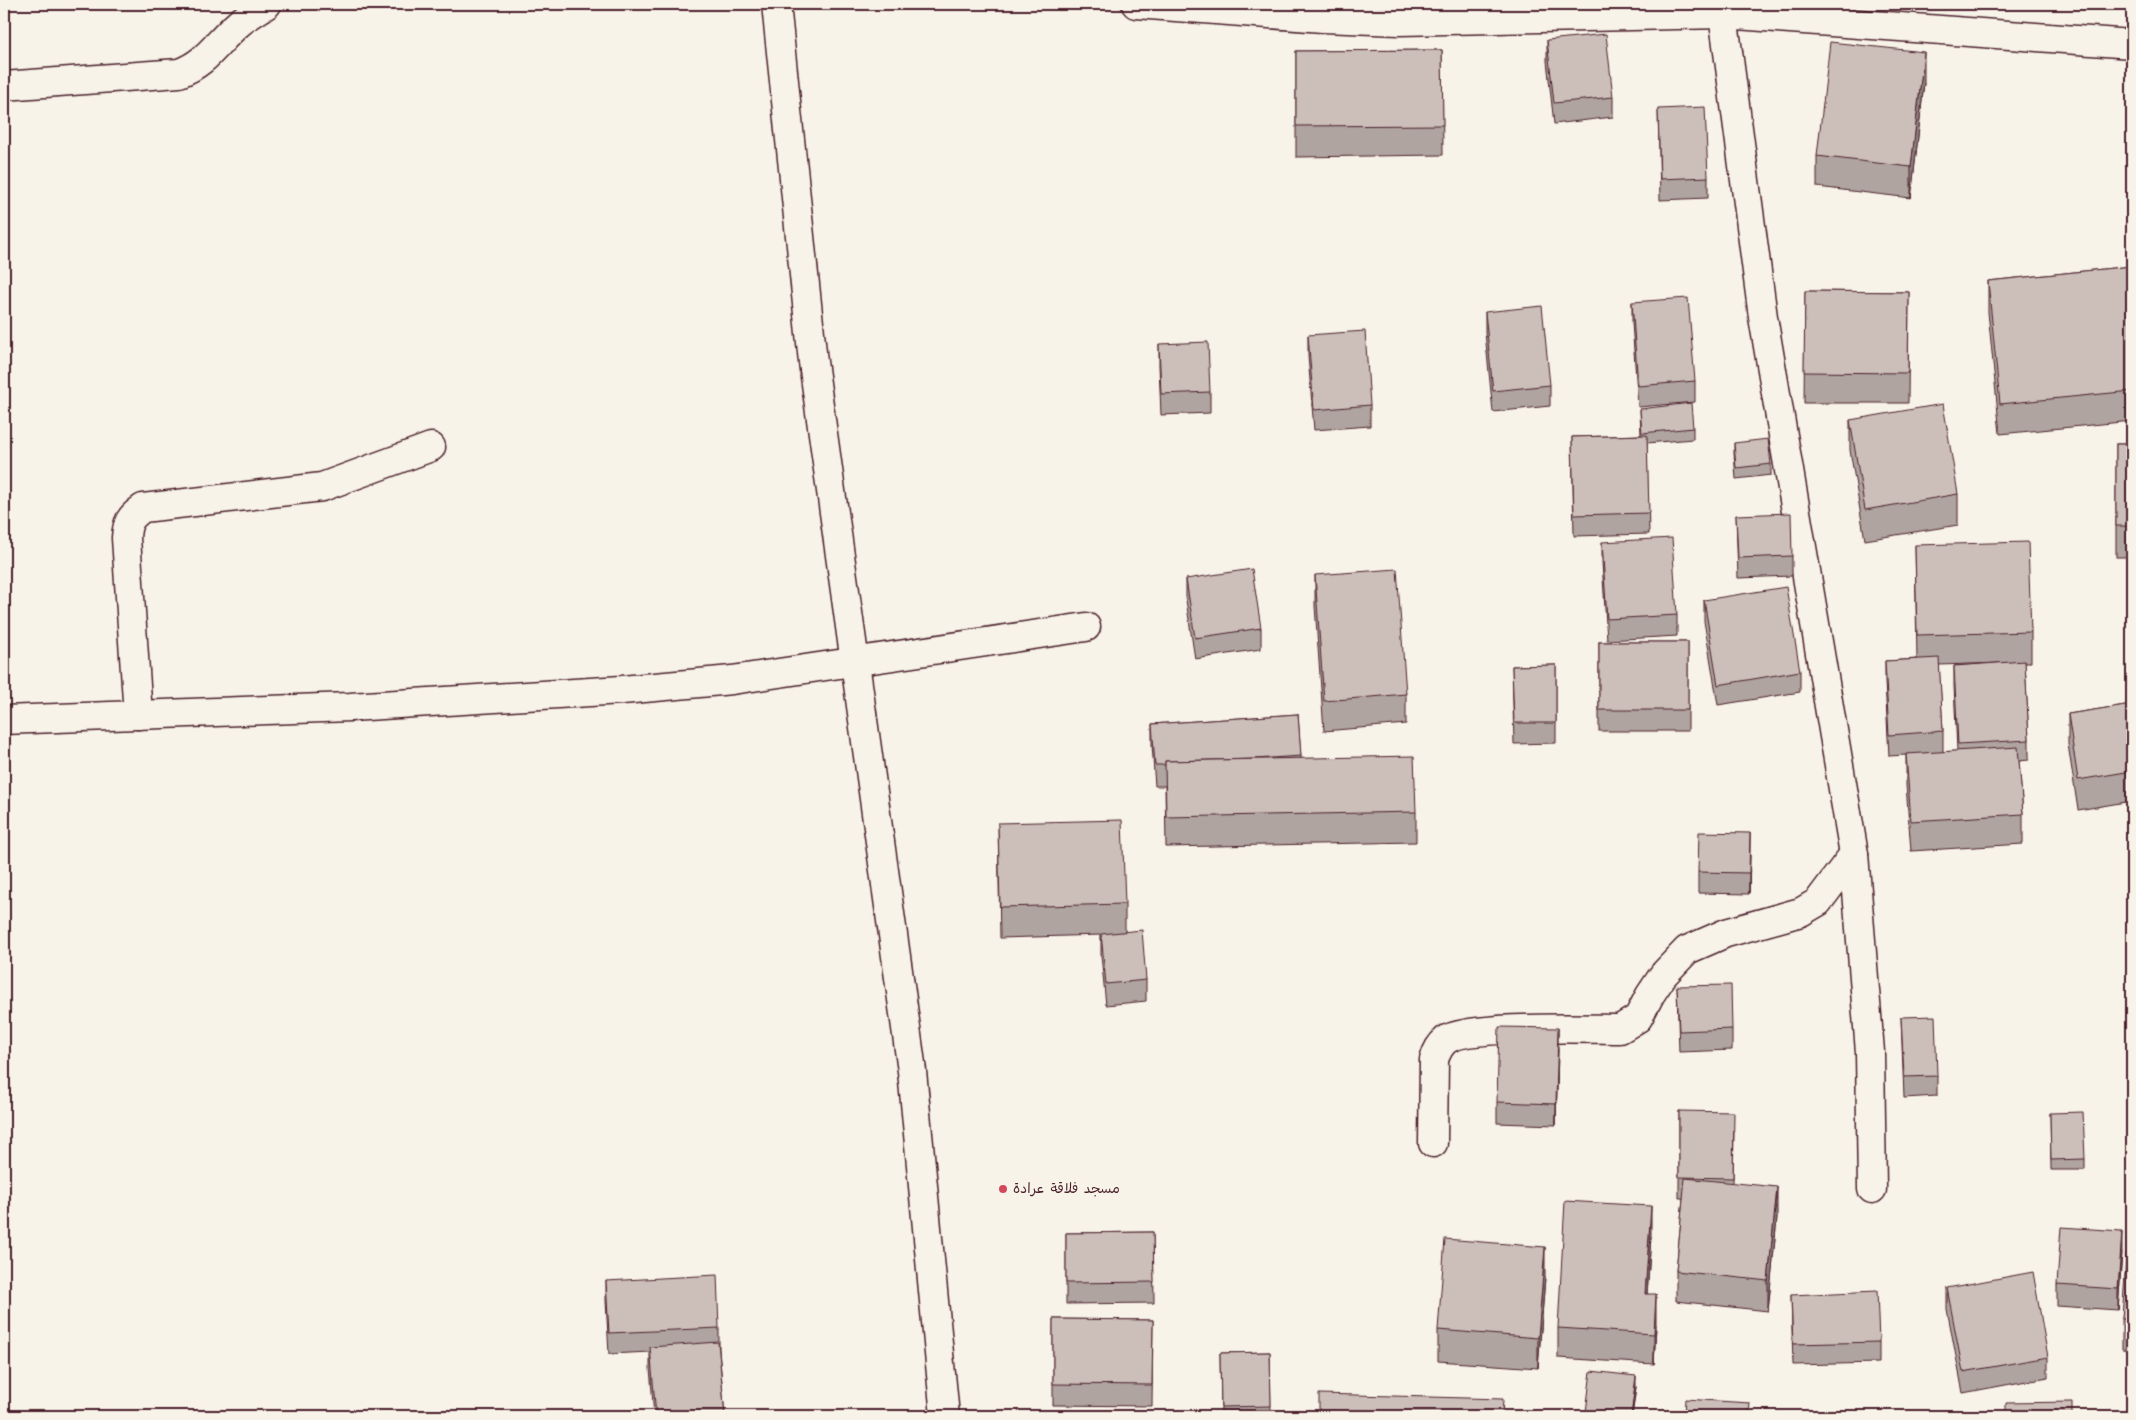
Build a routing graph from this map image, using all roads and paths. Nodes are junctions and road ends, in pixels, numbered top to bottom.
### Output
1 (267, 4) edge
2 (776, 4) edge
3 (1136, 4) edge
4 (1321, 11) edge
5 (1723, 14) junction
6 (2132, 44) edge
7 (4, 86) edge
8 (431, 447) dead end
9 (1086, 627) dead end
10 (856, 662) junction
11 (138, 715) junction
12 (4, 720) edge
13 (1854, 854) junction
14 (1433, 1143) dead end
15 (1872, 1189) dead end
16 (945, 1416) edge

1 - 7 street
2 - 10 street
3 - 4 street
4 - 5 street
5 - 6 street
5 - 13 street
8 - 11 street
9 - 10 street
10 - 11 street
10 - 16 street
11 - 12 street
13 - 14 street
13 - 15 street

